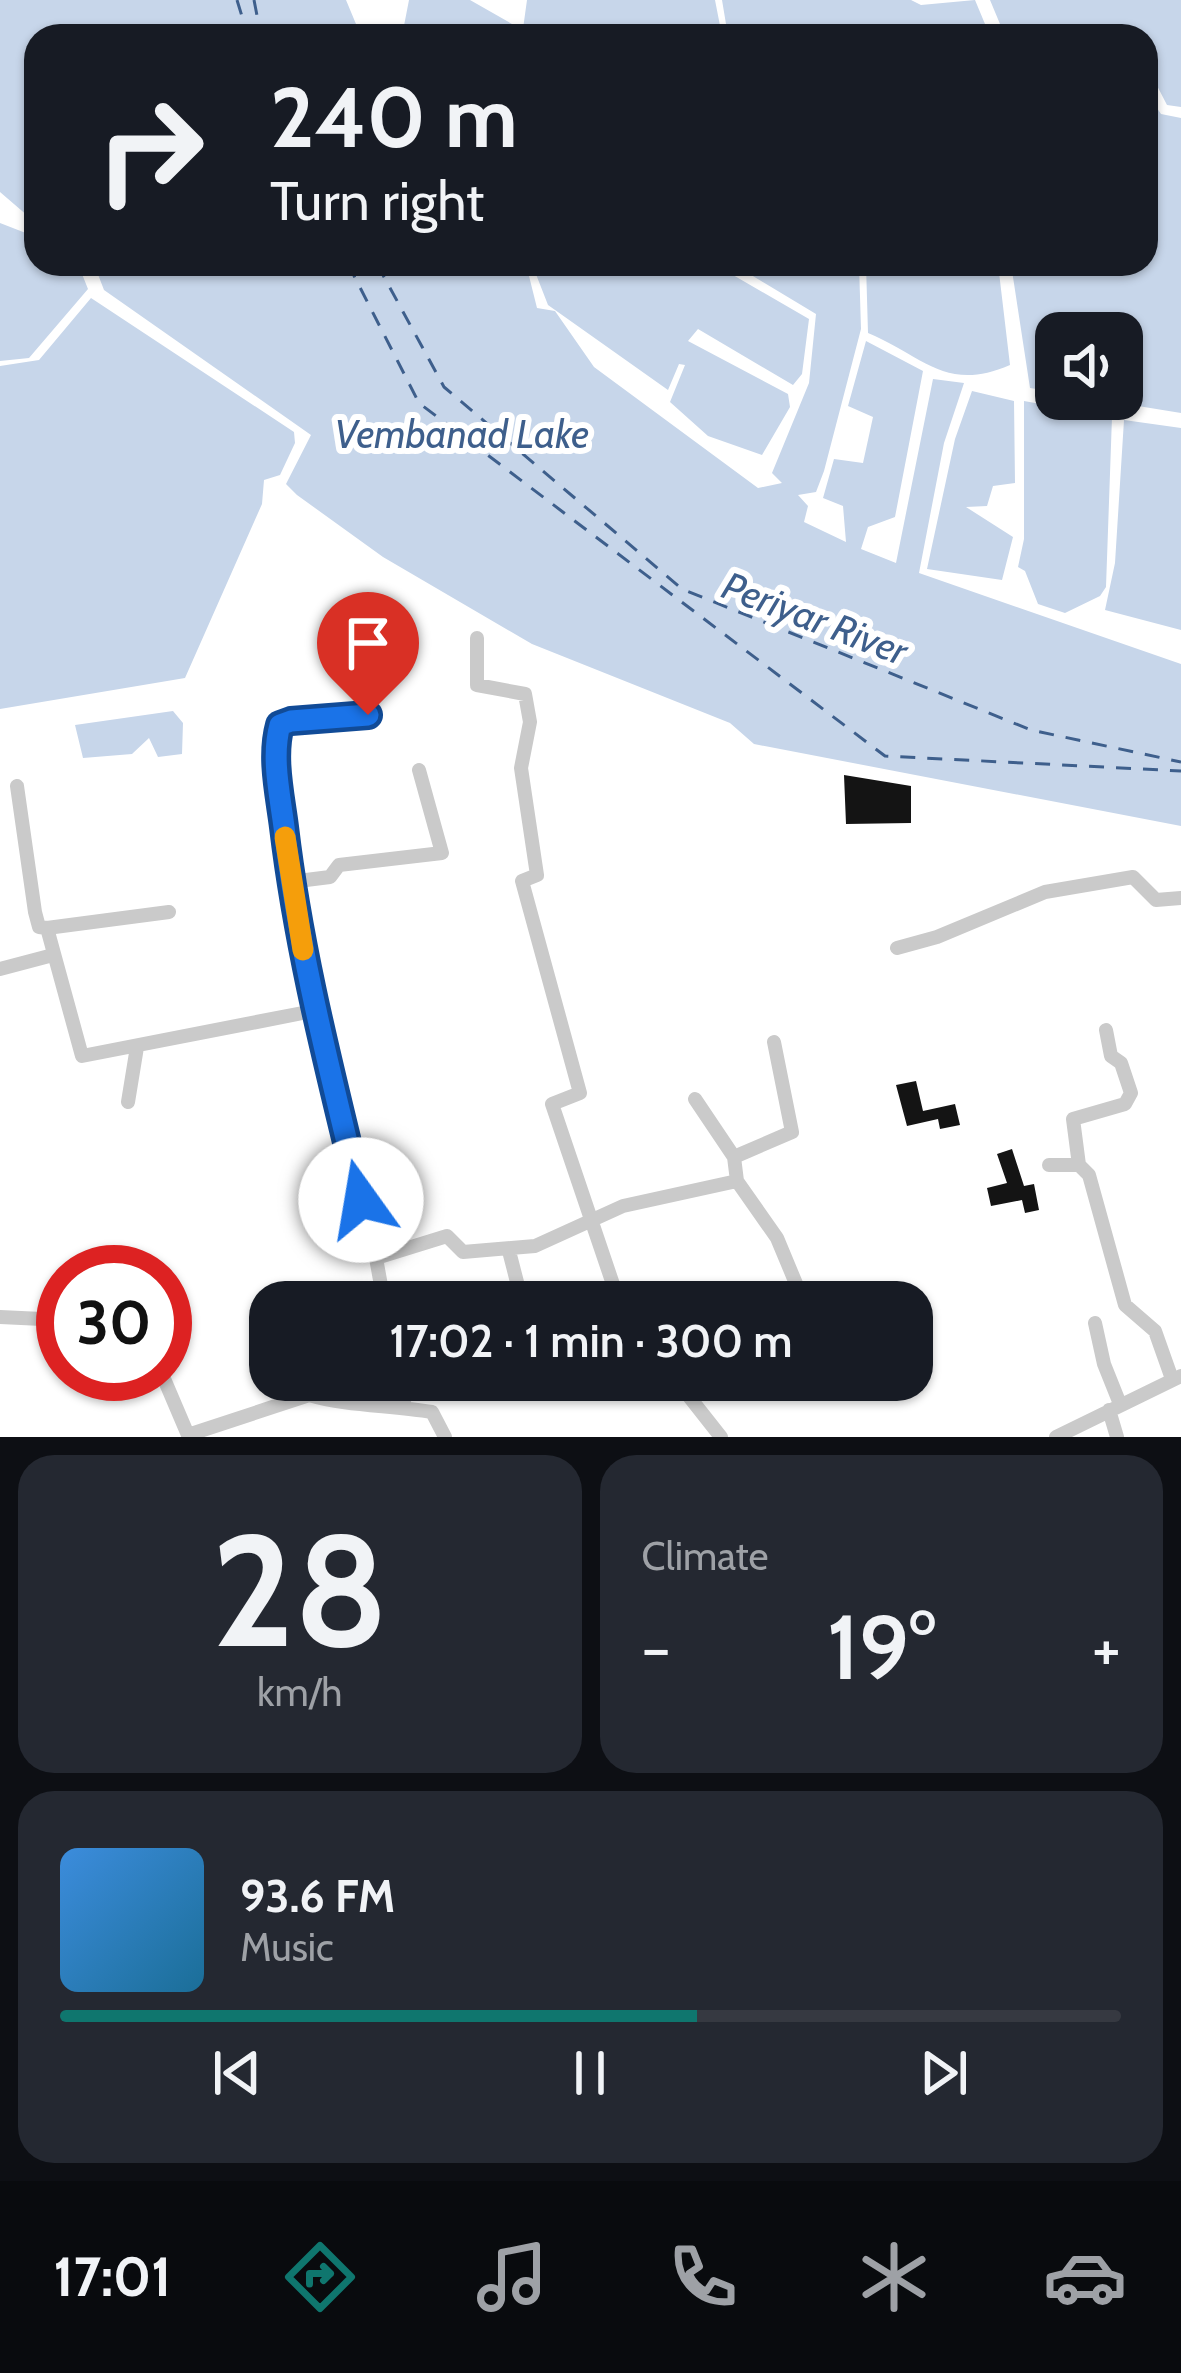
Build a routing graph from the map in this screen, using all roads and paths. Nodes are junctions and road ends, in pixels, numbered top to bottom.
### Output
1 (477, 638) dead end
2 (368, 715) dead end
3 (419, 770) dead end
4 (16, 786) dead end
5 (290, 882) junction
6 (1181, 898) edge
7 (169, 912) dead end
8 (47, 928) junction
9 (897, 948) dead end
10 (53, 955) junction
11 (0, 968) edge
12 (313, 1011) junction
13 (1106, 1030) dead end
14 (774, 1042) dead end
15 (137, 1047) junction
16 (695, 1099) dead end
17 (128, 1102) dead end
18 (734, 1157) junction
19 (1049, 1165) dead end
20 (1079, 1165) junction
21 (737, 1181) junction
22 (588, 1218) junction
23 (508, 1251) junction
24 (376, 1258) junction
25 (380, 1281) edge
26 (517, 1281) edge
27 (611, 1281) edge
28 (795, 1281) edge
29 (0, 1317) edge
30 (36, 1319) edge
31 (1095, 1323) dead end
32 (1176, 1377) edge
33 (174, 1401) edge
34 (404, 1401) edge
35 (693, 1401) edge
36 (405, 1407) junction
37 (1115, 1407) junction
38 (445, 1437) edge
39 (721, 1437) edge
40 (1056, 1437) edge
41 (1117, 1437) edge

1 - 22 street
2 - 5 street
3 - 5 street
4 - 8 street
5 - 12 street
6 - 9 street
7 - 8 street
8 - 10 street
10 - 11 street
10 - 15 street
12 - 15 street
12 - 24 street
13 - 20 street
14 - 18 street
15 - 17 street
16 - 18 street
18 - 21 street
19 - 20 street
20 - 32 street
21 - 22 street
21 - 28 street
22 - 23 street
22 - 27 street
23 - 24 street
23 - 26 street
24 - 25 street
29 - 30 street
31 - 37 street
32 - 37 street
33 - 36 street
34 - 36 street
35 - 39 street
36 - 38 street
37 - 40 street
37 - 41 street

